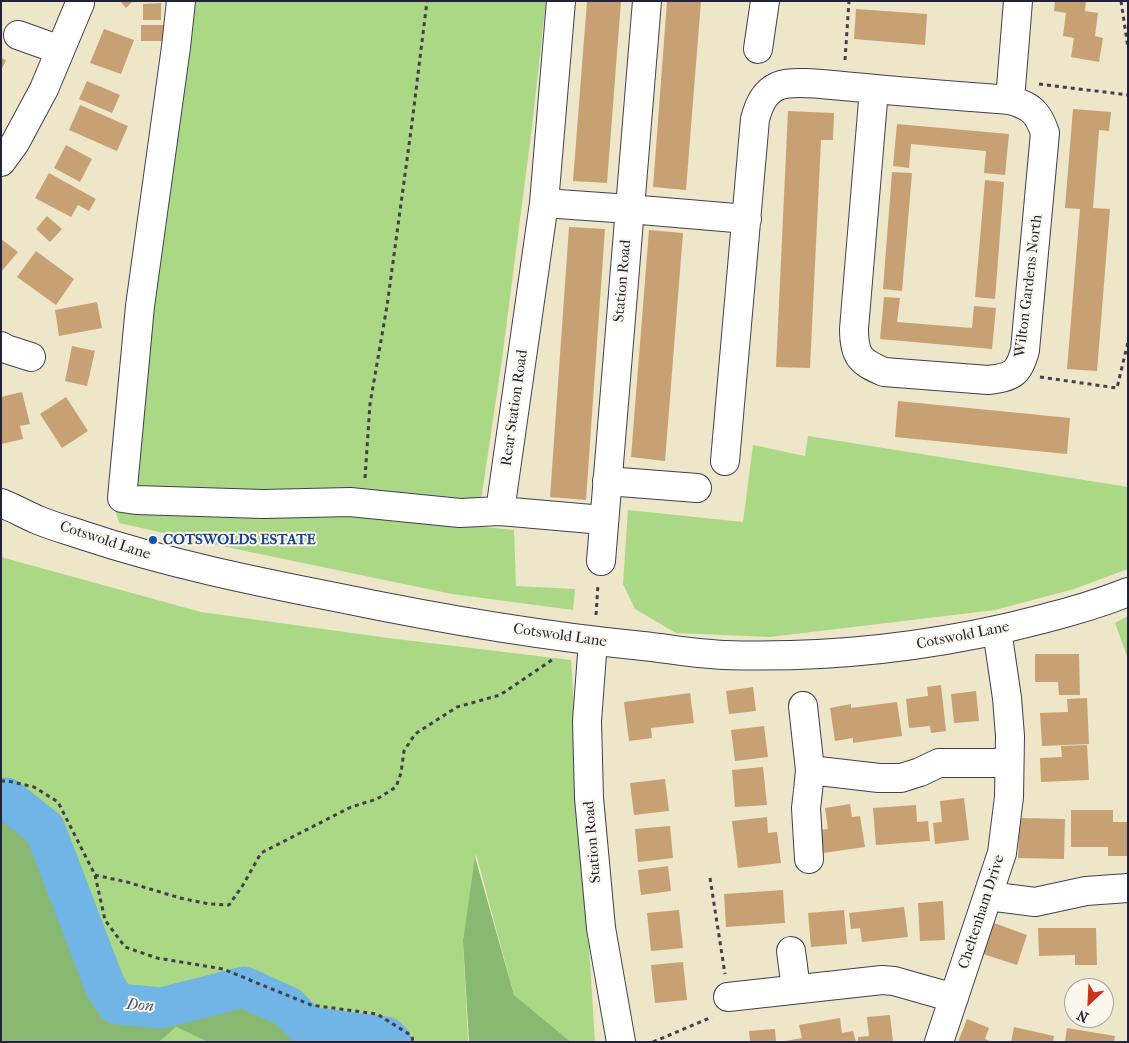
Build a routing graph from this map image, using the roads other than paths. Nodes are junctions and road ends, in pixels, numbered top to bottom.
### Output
1 (181, 1) edge
2 (561, 1) edge
3 (647, 1) edge
4 (765, 1) edge
5 (1018, 1) edge
6 (80, 3) dead end
7 (18, 35) dead end
8 (758, 49) dead end
9 (60, 50) junction
10 (874, 89) junction
11 (1010, 90) junction
12 (1, 162) edge
13 (544, 204) junction
14 (629, 209) junction
15 (747, 219) junction
16 (1, 346) edge
17 (30, 357) dead end
18 (725, 461) dead end
19 (607, 481) junction
20 (698, 488) dead end
21 (1, 503) edge
22 (500, 511) junction
23 (603, 520) junction
24 (601, 561) road end
25 (1128, 592) edge
26 (997, 630) junction
27 (588, 640) junction
28 (803, 706) dead end
29 (1009, 763) junction
30 (810, 770) junction
31 (809, 859) dead end
32 (1128, 888) edge
33 (988, 896) junction
34 (791, 951) dead end
35 (796, 989) junction
36 (728, 997) road end
37 (954, 998) junction
38 (622, 1042) edge
39 (939, 1042) edge

1 - 22 street
2 - 13 street, Rear Station Road
3 - 14 street, Station Road
4 - 8 street
5 - 11 street
6 - 9 street
7 - 9 street
9 - 12 street
10 - 11 street, Wilton Gardens North
10 - 11 street, Wilton Gardens North
10 - 15 street, Wilton Gardens North
13 - 14 street
13 - 22 street, Rear Station Road
14 - 15 street
14 - 19 street, Station Road
15 - 18 street, Wilton Gardens North
16 - 17 street
19 - 20 street
19 - 23 street, Station Road
21 - 27 street, Cotswold Lane
22 - 23 street
23 - 24 street, Station Road
25 - 26 street, Cotswold Lane
26 - 27 street, Cotswold Lane
26 - 29 street, Cheltenham Drive
27 - 38 street, Station Road
28 - 30 street
29 - 30 street
29 - 33 street, Cheltenham Drive
30 - 31 street
32 - 33 street
33 - 37 street, Cheltenham Drive
34 - 35 street
35 - 36 street
35 - 37 street
37 - 39 street, Cheltenham Drive

